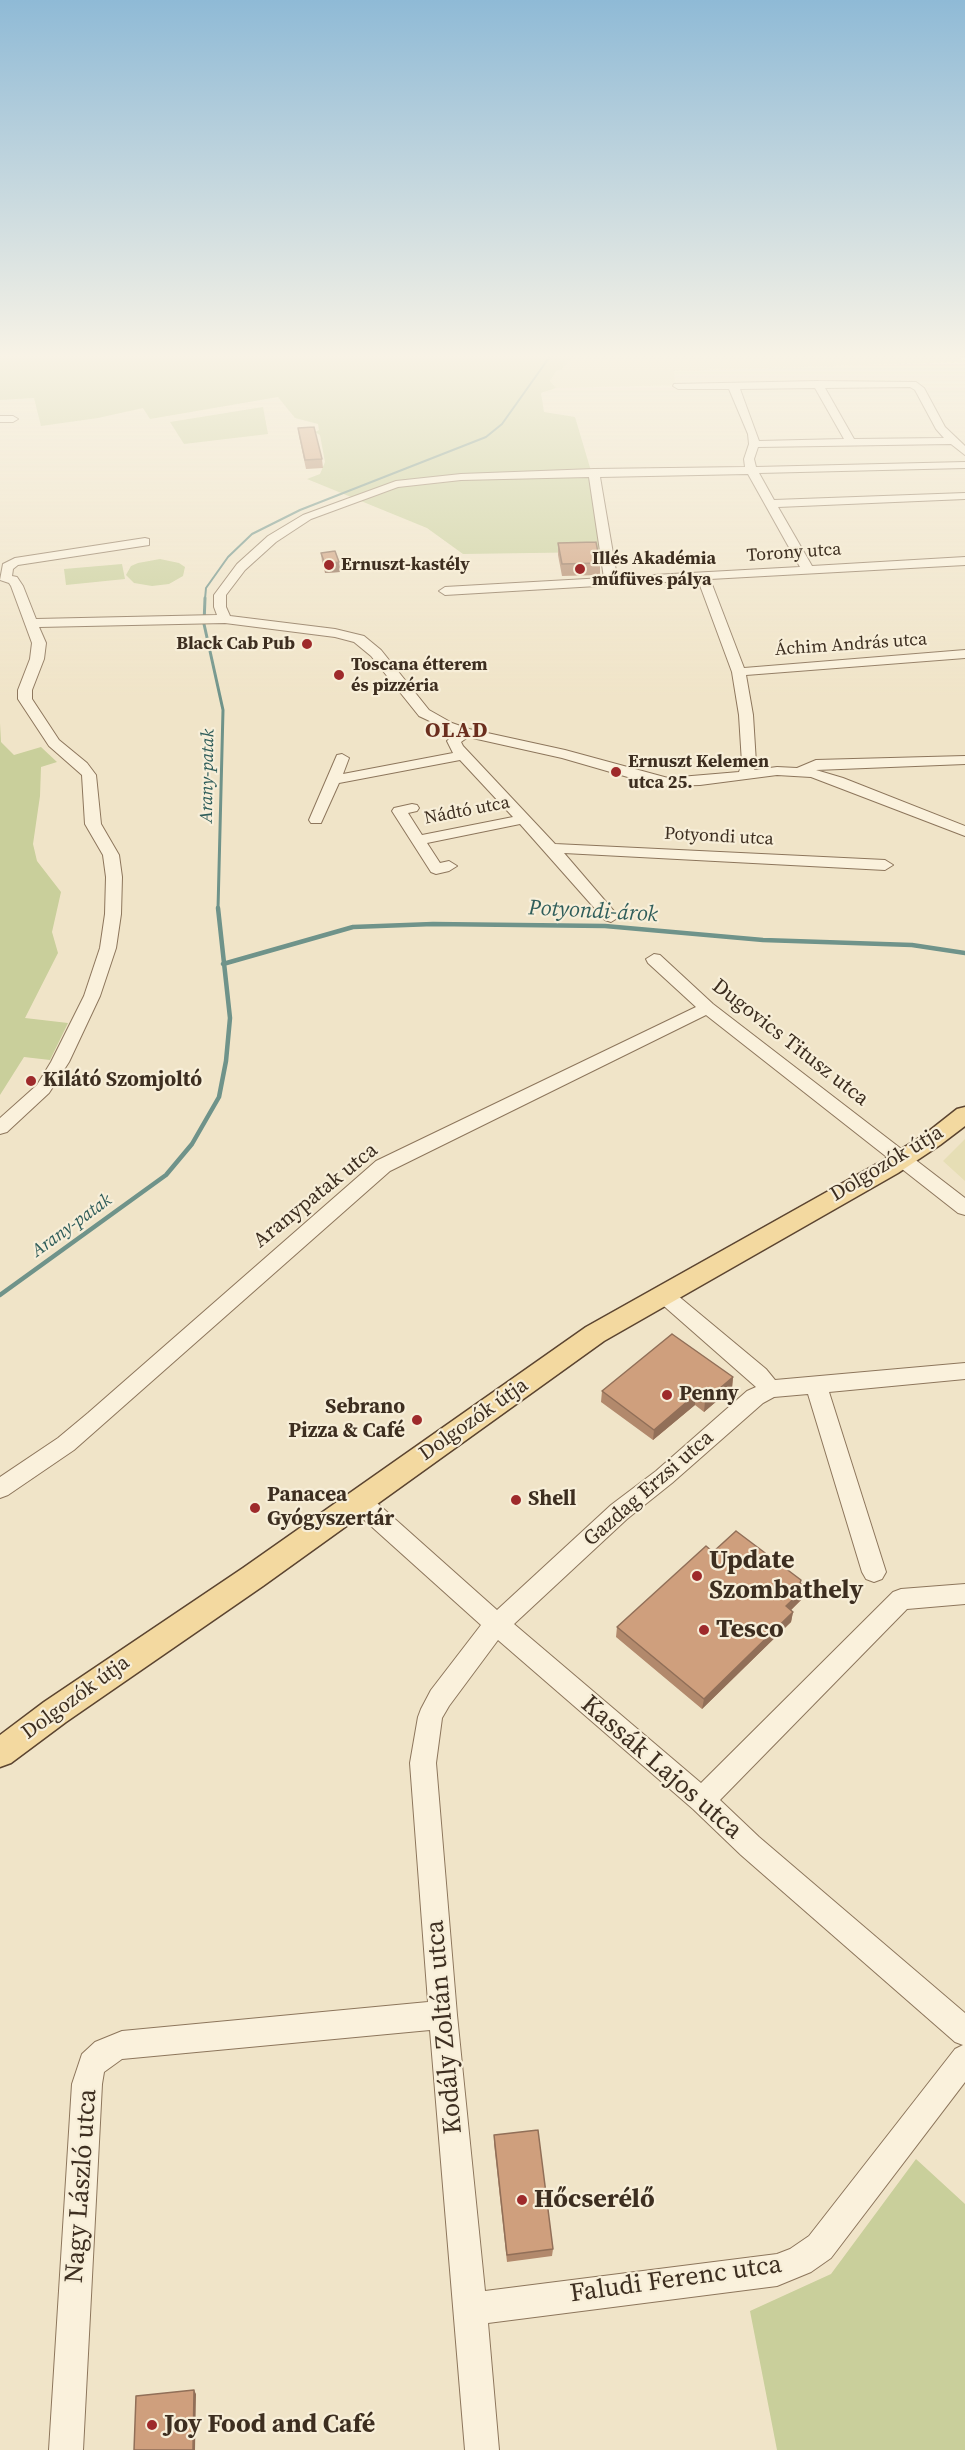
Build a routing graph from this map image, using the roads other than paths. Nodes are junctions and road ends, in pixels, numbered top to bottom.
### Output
1 (734, 469) edge
2 (751, 469) edge
3 (594, 472) junction
4 (965, 496) edge
5 (770, 504) junction
6 (145, 542) dead end
7 (965, 561) edge
8 (807, 569) junction
9 (3, 577) edge
10 (703, 577) junction
11 (611, 581) junction
12 (445, 591) dead end
13 (221, 619) junction
14 (34, 630) junction
15 (965, 654) edge
16 (739, 672) junction
17 (465, 732) junction
18 (463, 755) junction
19 (342, 758) dead end
20 (965, 759) edge
21 (801, 771) junction
22 (746, 773) junction
23 (333, 780) junction
24 (412, 808) dead end
25 (524, 819) junction
26 (316, 820) dead end
27 (965, 831) edge
28 (418, 840) junction
29 (551, 848) junction
30 (885, 865) dead end
31 (449, 866) dead end
32 (611, 917) dead end
33 (654, 959) dead end
34 (707, 1008) junction
35 (965, 1114) edge
36 (0, 1128) edge
37 (902, 1159) junction
38 (965, 1208) edge
39 (664, 1295) junction
40 (965, 1371) edge
41 (816, 1384) junction
42 (770, 1389) junction
43 (0, 1489) edge
44 (360, 1502) junction
45 (874, 1572) dead end
46 (965, 1594) edge
47 (496, 1624) junction
48 (0, 1753) edge
49 (702, 1800) junction
50 (443, 2015) junction
51 (965, 2032) edge
52 (965, 2059) edge
53 (471, 2309) junction
54 (66, 2450) edge
55 (482, 2450) edge

1 - 3 street
2 - 5 street
3 - 11 street
3 - 13 street
4 - 5 street
5 - 8 street
6 - 9 street
7 - 8 street, Torony utca
8 - 10 street, Torony utca
9 - 14 street
10 - 11 street, Torony utca
10 - 16 street
11 - 12 street, Torony utca
13 - 14 street
13 - 17 street
14 - 36 street
15 - 16 street, Áchim András utca
16 - 22 street
17 - 18 street
17 - 22 street
18 - 23 street
18 - 25 street, Nádtó utca
19 - 23 street
20 - 21 street
21 - 22 street
21 - 27 street
23 - 26 street
24 - 28 street
25 - 28 street, Nádtó utca
25 - 29 street, Nádtó utca
28 - 31 street
29 - 30 street, Potyondi utca
29 - 32 street, Nádtó utca
33 - 34 street, Dugovics Titusz utca
34 - 37 street, Dugovics Titusz utca
34 - 43 street, Aranypatak utca
35 - 37 main road, Dolgozók útja
37 - 38 street
37 - 39 main road, Dolgozók útja
39 - 42 street
39 - 44 main road, Dolgozók útja
40 - 41 street, Gazdag Erzsi utca
41 - 42 street, Gazdag Erzsi utca
41 - 45 street
42 - 47 street, Gazdag Erzsi utca
44 - 47 street, Kassák Lajos utca
44 - 48 main road, Dolgozók útja
46 - 49 street
47 - 49 street, Kassák Lajos utca
47 - 50 street, Kodály Zoltán utca
49 - 51 street, Kassák Lajos utca
50 - 53 street, Kodály Zoltán utca
50 - 54 street, Nagy László utca
52 - 53 street, Faludi Ferenc utca
53 - 55 street, Kodály Zoltán utca

